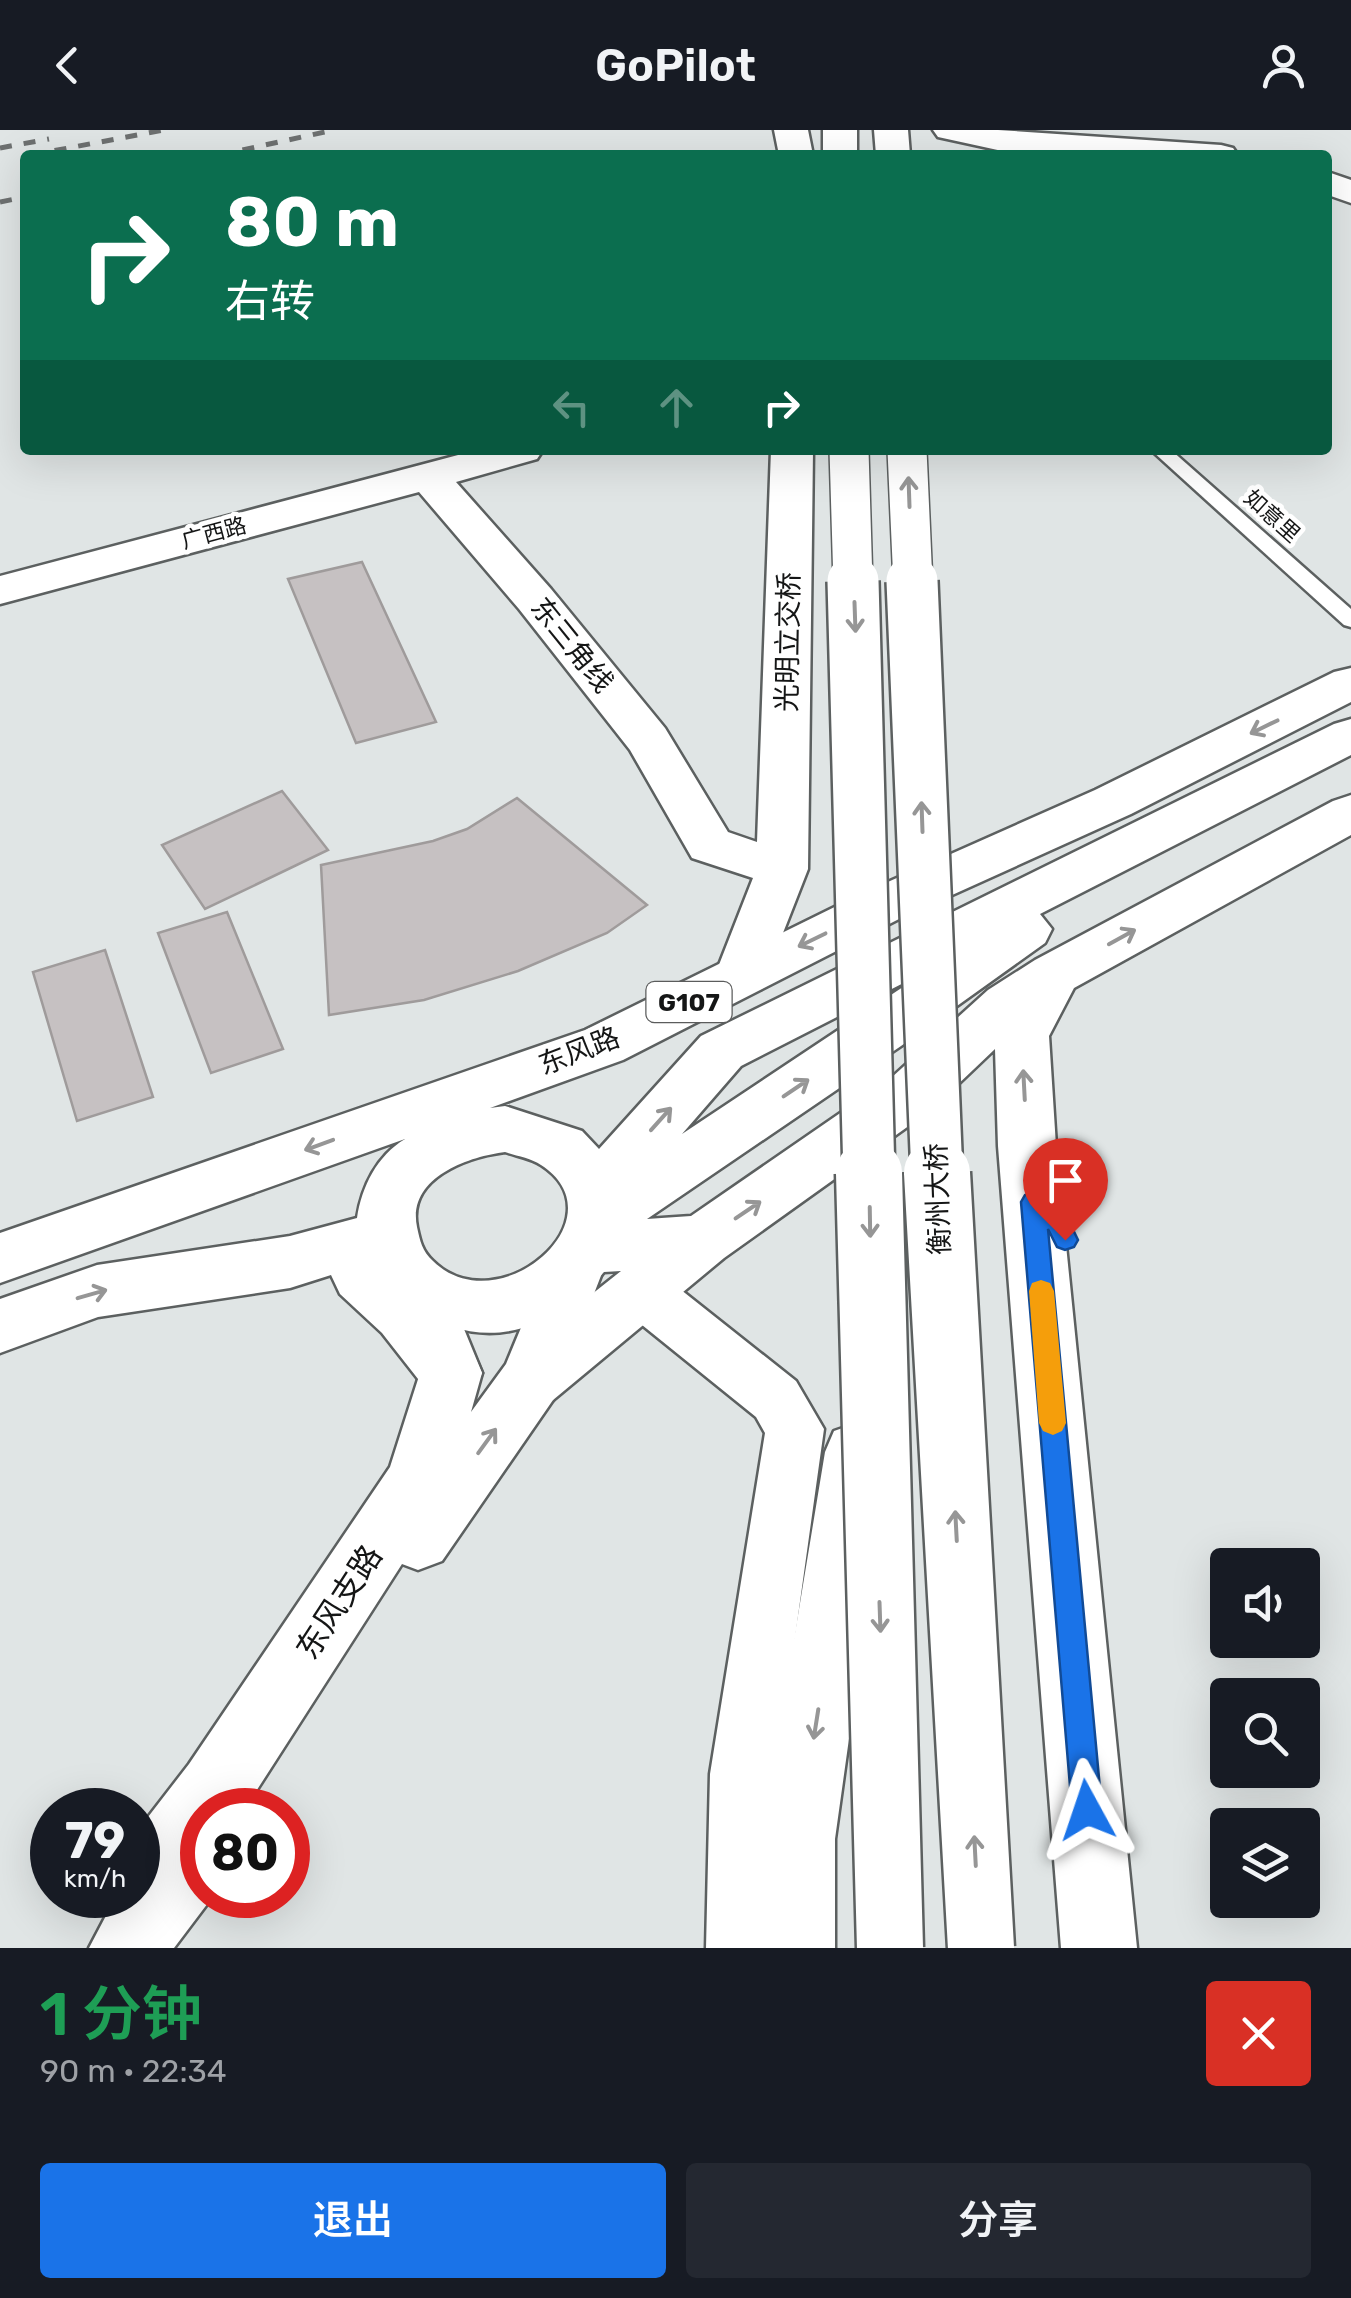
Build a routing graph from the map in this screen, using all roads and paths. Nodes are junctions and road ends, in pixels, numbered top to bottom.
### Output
1 (950, 130) edge
2 (1116, 150) edge
3 (505, 455) edge
4 (792, 455) edge
5 (850, 455) edge
6 (907, 455) edge
7 (1166, 455) edge
8 (428, 477) junction
9 (0, 590) edge
10 (1351, 620) edge
11 (1351, 683) edge
12 (1351, 735) edge
13 (1351, 772) edge
14 (1351, 813) edge
15 (783, 852) junction
16 (1054, 974) junction
17 (742, 975) junction
18 (604, 1045) junction
19 (371, 1126) junction
20 (474, 1131) junction
21 (1033, 1202) junction
22 (589, 1233) junction
23 (703, 1240) junction
24 (0, 1258) edge
25 (402, 1260) junction
26 (290, 1262) junction
27 (641, 1291) junction
28 (0, 1326) edge
29 (872, 1350) junction
30 (451, 1373) junction
31 (531, 1380) junction
32 (248, 1788) edge
33 (160, 1861) edge
34 (180, 1879) edge
35 (114, 1918) edge
36 (91, 1948) edge
37 (127, 1948) edge
38 (741, 1948) edge
39 (797, 1948) edge
40 (890, 1948) edge
41 (981, 1948) edge
42 (1098, 1948) edge
43 (1133, 1948) edge

1 - 2 main road
3 - 8 main road
4 - 15 main road, 光明立交桥
5 -> 29 main road, bridge
41 -> 6 main road, 衡州大桥, bridge
7 - 10 lane, 如意里
8 - 9 main road, 广西路
8 - 15 main road, 东三角线
11 -> 17 main road, 东风路 / G107
22 -> 12 main road, G107
22 -> 13 main road
16 -> 14 main road
15 - 17 main road, 光明立交桥
21 -> 16 main road
23 -> 16 main road
17 - 18 main road, 东风路 / G107
18 - 19 main road, 东风路 / G107
18 - 20 main road, G107
19 - 20 main road, G107
19 -> 24 main road, 东风路 / G107
20 - 22 main road, G107
20 - 25 main road, G107
21 - 42 main road
21 - 43 street
22 - 23 main road, G107
22 - 25 main road, G107
22 - 31 main road, 东风支路
23 - 27 main road
25 - 26 main road
25 - 30 main road
28 -> 26 main road
26 - 30 main road
27 - 31 main road
27 - 38 street
29 -> 39 main road, bridge
29 -> 40 main road, bridge
30 - 33 main road, 东风支路
32 -> 31 main road, 东风支路
34 - 37 main road
35 - 36 main road

